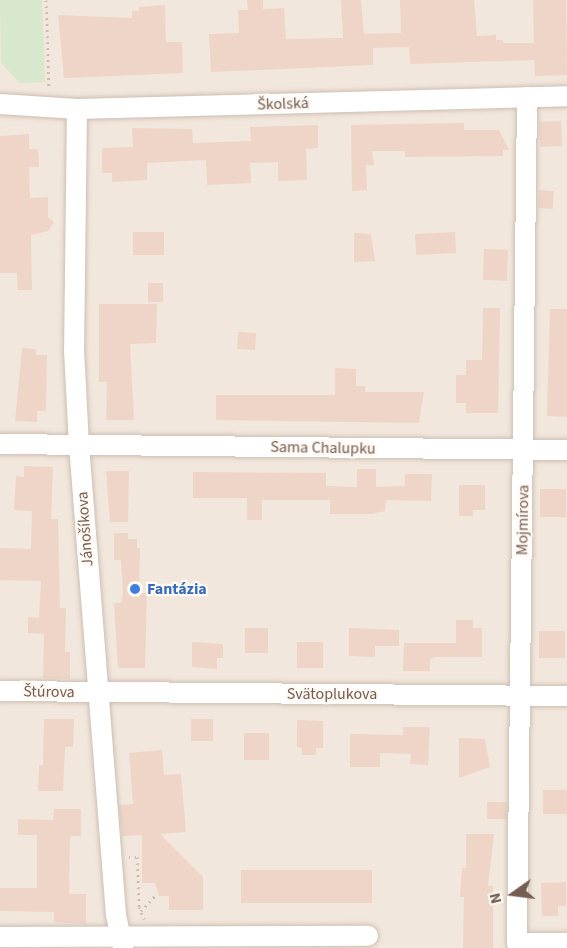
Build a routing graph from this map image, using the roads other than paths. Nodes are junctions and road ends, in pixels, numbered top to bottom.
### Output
1 (567, 96) edge
2 (527, 97) junction
3 (0, 104) edge
4 (76, 109) junction
5 (0, 444) edge
6 (79, 445) junction
7 (524, 450) junction
8 (567, 450) edge
9 (0, 691) edge
10 (98, 692) junction
11 (520, 696) junction
12 (567, 696) edge
13 (0, 936) edge
14 (368, 936) dead end
15 (122, 943) edge
16 (567, 943) edge

1 - 2 street, Školská
2 - 4 street, Školská
2 - 7 street, Mojmírova
3 - 4 street, Školská
4 - 6 street, Jánošíkova
5 - 6 street, Sama Chalupku
6 - 7 street, Sama Chalupku
6 - 10 street, Jánošíkova
7 - 8 street, Sama Chalupku
7 - 11 street, Mojmírova
9 - 10 street, Štúrova
10 - 11 street, Svätoplukova
10 - 15 street, Jánošíkova
11 - 12 street, Svätoplukova
11 - 16 street, Mojmírova
13 - 15 street
14 - 15 street

